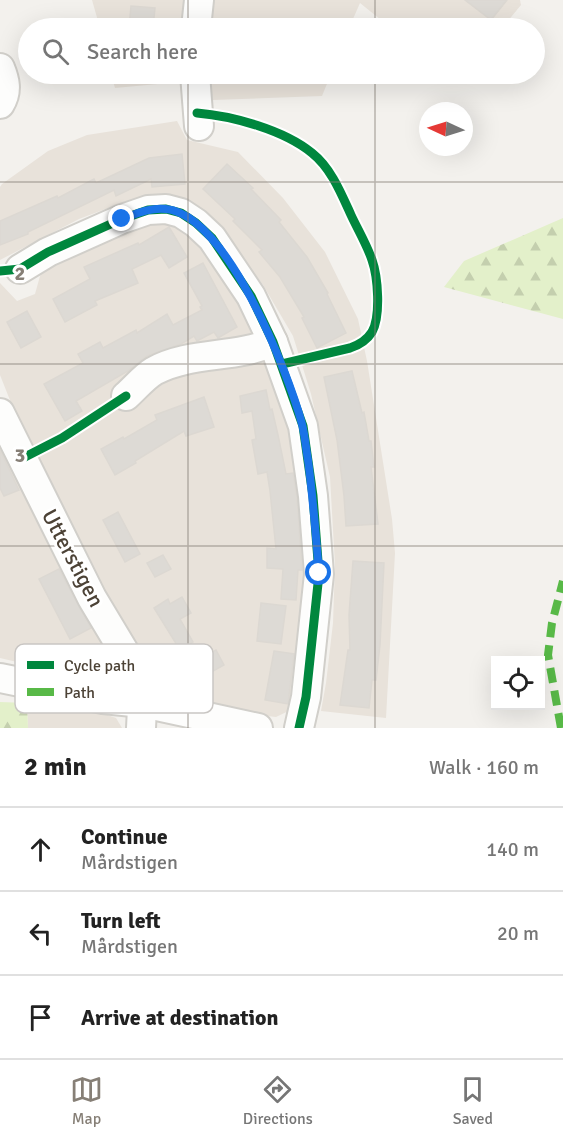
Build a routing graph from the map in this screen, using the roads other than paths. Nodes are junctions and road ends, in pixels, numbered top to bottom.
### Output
1 (200, 0) edge
2 (197, 18) edge
3 (0, 68) edge
4 (196, 84) edge
5 (0, 104) edge
6 (199, 126) dead end
7 (20, 269) dead end
8 (273, 342) junction
9 (126, 396) dead end
10 (0, 413) edge
11 (120, 644) edge
12 (0, 678) edge
13 (15, 681) edge
14 (142, 715) edge
15 (258, 728) edge
16 (299, 728) edge

1 - 2 street
3 - 5 street
4 - 6 street
7 - 8 street
8 - 9 street
8 - 16 street
10 - 11 street, Utterstigen
12 - 13 street
14 - 15 street

